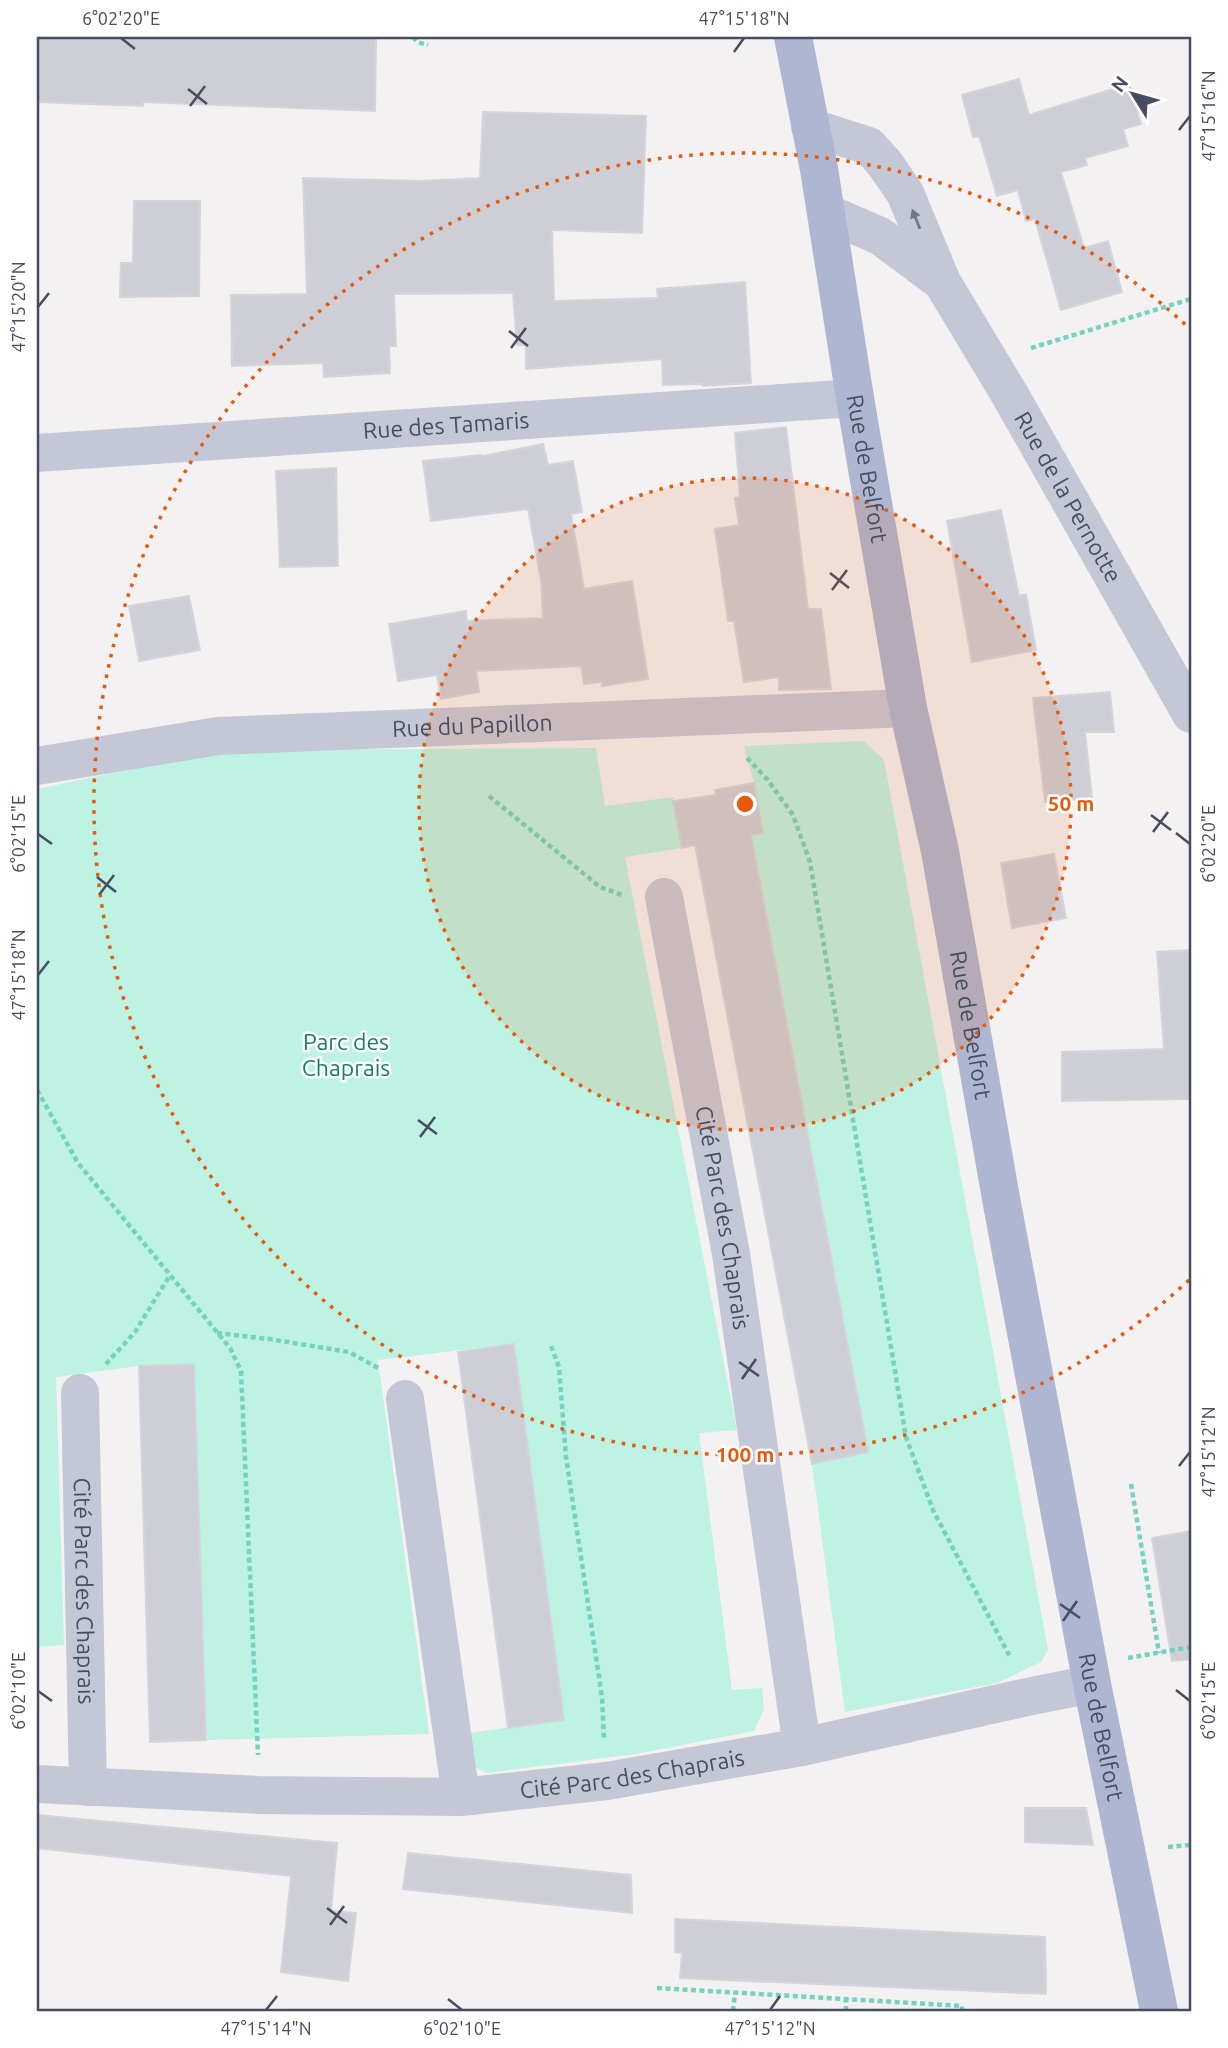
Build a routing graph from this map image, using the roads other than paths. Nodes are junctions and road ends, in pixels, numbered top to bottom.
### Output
1 (793, 37) edge
2 (810, 127) junction
3 (827, 213) junction
4 (942, 282) junction
5 (855, 398) junction
6 (37, 453) edge
7 (908, 708) junction
8 (1191, 714) edge
9 (37, 766) edge
10 (664, 897) road end
11 (80, 1393) road end
12 (405, 1399) road end
13 (1092, 1684) junction
14 (803, 1748) junction
15 (37, 1784) edge
16 (88, 1787) junction
17 (461, 1797) junction
18 (1159, 2011) edge

1 - 2 main road, Rue de Belfort
2 - 3 main road, Rue de Belfort
4 -> 2 street, Rue de la Pernotte
3 - 4 street, Rue de la Pernotte
3 - 5 main road, Rue de Belfort
4 - 8 street, Rue de la Pernotte
5 - 6 street, Rue des Tamaris
5 - 7 main road, Rue de Belfort
7 - 9 street, Rue du Papillon
7 - 13 main road, Rue de Belfort
10 - 14 street, Cité Parc des Chaprais
11 - 16 street, Cité Parc des Chaprais
12 - 17 street
13 - 14 street, Cité Parc des Chaprais
13 - 18 main road, Rue de Belfort
14 - 17 street, Cité Parc des Chaprais
15 - 16 street, Cité Parc des Chaprais
16 - 17 street, Cité Parc des Chaprais

